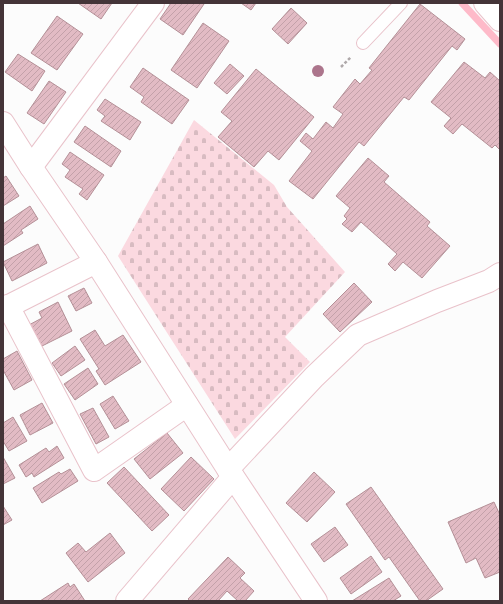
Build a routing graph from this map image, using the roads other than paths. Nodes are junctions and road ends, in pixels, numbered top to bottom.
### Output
1 (153, 3) edge
2 (401, 3) edge
3 (485, 3) edge
4 (500, 20) edge
5 (364, 43) dead end
6 (3, 123) edge
7 (31, 167) junction
8 (96, 262) junction
9 (500, 274) edge
10 (5, 308) edge
11 (188, 405) junction
12 (230, 473) junction
13 (127, 601) edge
14 (316, 601) edge

1 - 7 street
2 - 5 lane
3 - 4 street
6 - 7 street
7 - 8 street
8 - 10 street
8 - 11 street
9 - 12 street
10 - 11 street
11 - 12 street
12 - 13 street
12 - 14 street

